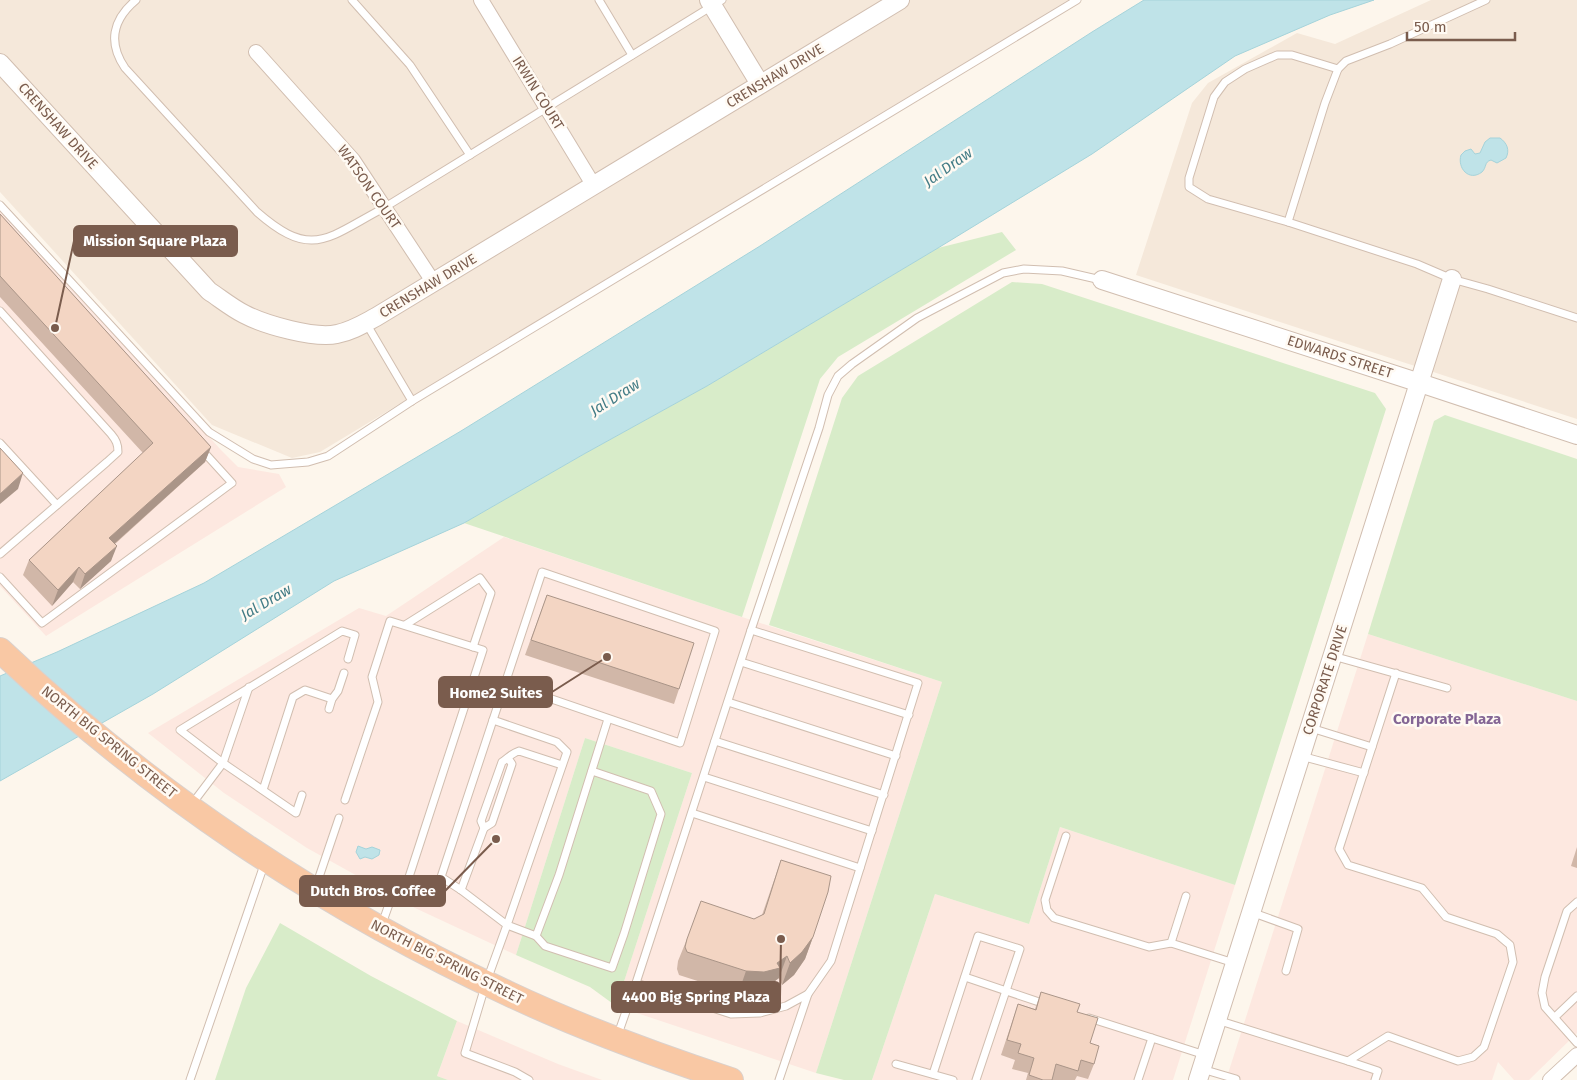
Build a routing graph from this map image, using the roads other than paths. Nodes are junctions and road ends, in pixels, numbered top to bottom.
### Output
1 (136, 0) edge
2 (352, 0) edge
3 (481, 0) edge
4 (599, 0) edge
5 (900, 0) edge
6 (1077, 0) edge
7 (1486, 0) edge
8 (715, 2) edge
9 (256, 52) dead end
10 (632, 55) junction
11 (0, 63) edge
12 (1338, 68) junction
13 (760, 84) junction
14 (546, 107) junction
15 (470, 155) junction
16 (594, 186) junction
17 (0, 205) edge
18 (384, 207) junction
19 (1288, 222) junction
20 (1452, 279) junction
21 (1102, 280) joint
22 (434, 283) junction
23 (0, 311) edge
24 (1577, 318) edge
25 (366, 323) junction
26 (1420, 383) junction
27 (412, 401) junction
28 (1577, 435) edge
29 (0, 443) edge
30 (199, 446) edge
31 (57, 505) junction
32 (0, 554) edge
33 (0, 577) edge
34 (405, 625) junction
35 (751, 630) junction
36 (473, 647) junction
37 (0, 650) edge
38 (1333, 656) junction
39 (348, 660) dead end
40 (741, 662) junction
41 (344, 672) dead end
42 (1396, 673) junction
43 (506, 683) junction
44 (249, 687) junction
45 (1447, 688) dead end
46 (332, 699) junction
47 (728, 702) junction
48 (329, 709) dead end
49 (909, 715) junction
50 (608, 718) junction
51 (493, 720) junction
52 (1310, 728) junction
53 (715, 741) junction
54 (1372, 747) junction
55 (896, 756) junction
56 (1301, 756) junction
57 (223, 763) junction
58 (562, 765) junction
59 (592, 771) junction
60 (1364, 773) junction
61 (704, 777) junction
62 (263, 790) junction
63 (302, 795) dead end
64 (884, 795) junction
65 (345, 800) dead end
66 (190, 807) junction
67 (692, 813) junction
68 (339, 818) dead end
69 (872, 831) junction
70 (1066, 836) dead end
71 (266, 859) junction
72 (860, 868) junction
73 (315, 889) junction
74 (462, 890) junction
75 (1186, 896) dead end
76 (1577, 902) edge
77 (1251, 912) junction
78 (507, 925) junction
79 (380, 929) junction
80 (536, 936) junction
81 (1171, 943) junction
82 (1235, 963) junction
83 (1286, 971) dead end
84 (965, 977) junction
85 (486, 983) junction
86 (636, 983) junction
87 (1006, 991) junction
88 (808, 994) junction
89 (1577, 996) edge
90 (1052, 1006) edge
91 (1079, 1015) edge
92 (1555, 1018) junction
93 (1217, 1020) junction
94 (1152, 1038) junction
95 (616, 1040) junction
96 (1577, 1043) edge
97 (1577, 1055) edge
98 (1348, 1062) junction
99 (896, 1064) dead end
100 (1201, 1068) edge
101 (933, 1074) junction
102 (190, 1080) edge
103 (529, 1080) edge
104 (731, 1080) edge
105 (779, 1080) edge
106 (953, 1080) edge
107 (976, 1080) edge
108 (1138, 1080) edge
109 (1238, 1080) edge
110 (1375, 1080) edge
111 (1550, 1080) edge

1 - 18 lane
2 - 15 lane
3 - 14 street, IRWIN COURT
4 - 10 lane
5 - 13 street, CRENSHAW DRIVE
6 - 27 lane
7 - 12 lane
8 - 10 lane
8 - 13 street
9 - 18 street, WATSON COURT
10 - 14 lane
11 - 25 street, CRENSHAW DRIVE
12 - 19 lane
12 - 19 lane
13 - 16 street, CRENSHAW DRIVE
14 - 15 lane
14 - 16 street, IRWIN COURT
15 - 18 lane
16 - 22 street, CRENSHAW DRIVE
17 - 27 lane
18 - 22 street, WATSON COURT
19 - 20 lane
20 - 24 lane
20 - 26 street, CORPORATE DRIVE
21 - 26 street, EDWARDS STREET
21 - 35 lane
22 - 25 street, CRENSHAW DRIVE
23 - 31 lane
25 - 27 lane
26 - 28 street, EDWARDS STREET
26 - 38 street, CORPORATE DRIVE
29 - 31 lane
30 - 33 lane
31 - 32 lane
34 - 36 lane
34 - 36 lane
34 - 65 lane
35 - 40 lane
35 - 49 lane
36 - 79 lane
37 - 66 highway, NORTH BIG SPRING STREET
38 - 42 lane
38 - 52 street, CORPORATE DRIVE
39 - 44 lane
40 - 47 lane
40 - 49 lane
41 - 46 lane
42 - 45 lane
42 - 54 lane
43 - 50 lane
43 - 50 lane
43 - 51 lane
44 - 57 lane
44 - 57 lane
46 - 48 lane
46 - 62 lane
47 - 53 lane
47 - 55 lane
49 - 55 lane
50 - 59 lane
51 - 58 lane
51 - 74 lane
52 - 54 lane
52 - 56 street, CORPORATE DRIVE
53 - 61 lane
53 - 64 lane
54 - 60 lane
55 - 64 lane
56 - 60 lane
56 - 77 street, CORPORATE DRIVE
57 - 62 lane
57 - 66 lane
58 - 74 lane
58 - 78 lane
59 - 80 lane
59 - 80 lane
60 - 98 lane
61 - 67 lane
61 - 69 lane
62 - 63 lane
64 - 69 lane
66 - 71 highway, NORTH BIG SPRING STREET
67 - 72 lane
67 - 86 lane
68 - 73 lane
69 - 72 lane
70 - 81 lane
71 - 73 highway, NORTH BIG SPRING STREET
71 - 102 lane
72 - 88 lane
73 - 79 highway, NORTH BIG SPRING STREET
74 - 78 lane
75 - 81 lane
76 - 92 lane
77 - 82 street, CORPORATE DRIVE
77 - 83 lane
78 - 80 lane
78 - 85 lane
79 - 85 highway, NORTH BIG SPRING STREET
81 - 82 lane
82 - 93 street, CORPORATE DRIVE
84 - 87 lane
84 - 87 lane
84 - 101 lane
85 - 95 highway, NORTH BIG SPRING STREET
85 - 103 lane
86 - 88 lane
86 - 95 lane
87 - 90 lane
87 - 107 lane
88 - 105 lane
89 - 92 lane
91 - 94 lane
92 - 96 lane
93 - 98 lane
93 - 100 street, CORPORATE DRIVE
94 - 100 lane
94 - 108 lane
95 - 104 highway, NORTH BIG SPRING STREET
97 - 111 street
98 - 110 lane
99 - 101 lane
100 - 109 lane
101 - 106 lane

